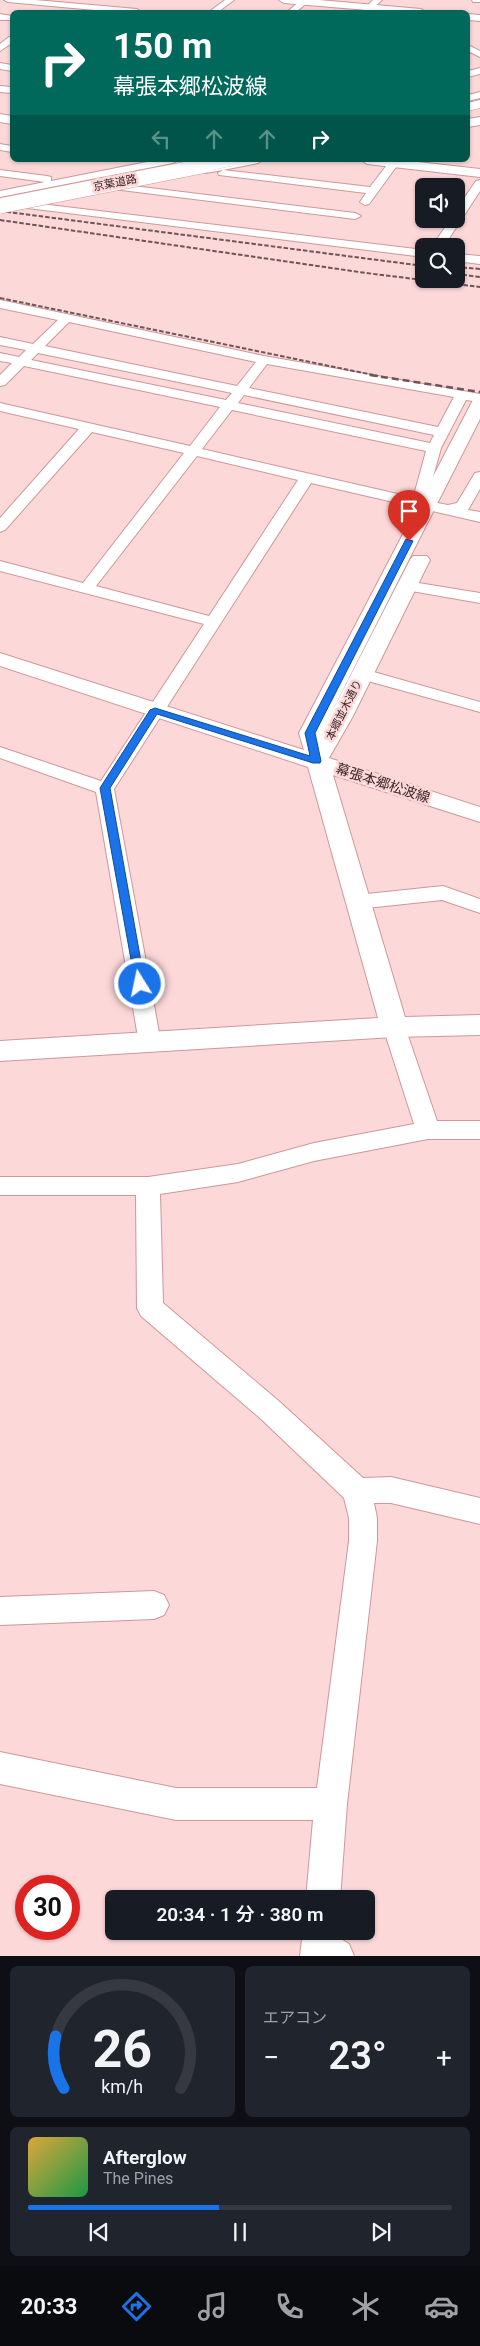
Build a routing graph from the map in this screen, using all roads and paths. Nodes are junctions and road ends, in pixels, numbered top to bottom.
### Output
1 (8, 0) edge
2 (74, 0) edge
3 (230, 0) edge
4 (284, 0) edge
5 (378, 0) edge
6 (476, 0) edge
7 (480, 0) edge
8 (304, 2) junction
9 (66, 6) junction
10 (59, 10) edge
11 (114, 10) edge
12 (216, 10) edge
13 (294, 10) edge
14 (367, 10) edge
15 (9, 41) edge
16 (0, 48) edge
17 (471, 49) edge
18 (480, 54) edge
19 (126, 162) edge
20 (164, 162) edge
21 (220, 162) edge
22 (235, 162) edge
23 (395, 162) edge
24 (16, 164) dead end
25 (150, 165) junction
26 (200, 165) edge
27 (2, 173) edge
28 (480, 173) edge
29 (65, 181) junction
30 (480, 183) edge
31 (118, 187) junction
32 (374, 191) junction
33 (0, 194) edge
34 (0, 203) edge
35 (25, 206) junction
36 (465, 206) edge
37 (355, 216) junction
38 (335, 243) junction
39 (415, 253) edge
40 (465, 258) edge
41 (480, 260) edge
42 (0, 304) edge
43 (67, 318) junction
44 (0, 341) edge
45 (33, 348) junction
46 (0, 357) edge
47 (264, 360) junction
48 (19, 361) junction
49 (0, 382) edge
50 (240, 391) junction
51 (462, 395) junction
52 (480, 400) edge
53 (229, 405) junction
54 (0, 408) edge
55 (89, 427) junction
56 (442, 432) junction
57 (480, 438) edge
58 (434, 448) junction
59 (193, 451) junction
60 (307, 476) junction
61 (480, 476) edge
62 (440, 500) junction
63 (480, 517) edge
64 (0, 527) edge
65 (0, 566) edge
66 (406, 586) junction
67 (86, 589) junction
68 (480, 598) edge
69 (211, 621) junction
70 (0, 658) edge
71 (363, 674) junction
72 (480, 707) edge
73 (155, 710) junction
74 (0, 752) edge
75 (316, 761) junction
76 (105, 788) junction
77 (480, 815) edge
78 (357, 902) junction
79 (480, 906) edge
80 (480, 1025) edge
81 (394, 1027) junction
82 (150, 1043) junction
83 (0, 1050) edge
84 (428, 1130) junction
85 (480, 1130) edge
86 (0, 1186) edge
87 (148, 1186) junction
88 (357, 1491) junction
89 (480, 1511) edge
90 (154, 1605) dead end
91 (0, 1611) edge
92 (0, 1768) edge
93 (331, 1804) junction
94 (324, 1890) edge

1 - 9 street
2 - 9 street
3 - 12 street
4 - 8 street
5 - 14 street
6 - 7 street
8 - 13 street
8 - 14 street
9 - 10 street
9 - 11 street
15 - 16 street
17 - 18 street
19 - 25 street
20 - 25 street
21 - 34 highway, 京葉道路, bridge
22 - 26 street
23 - 28 street
23 - 32 street
24 - 27 street
25 - 29 street
26 - 31 street
26 - 32 street
26 - 34 highway, 京葉道路
27 - 29 street
29 - 33 street
30 - 36 street
31 - 35 street
31 - 37 street
32 - 37 street
34 - 35 street
35 - 38 street
37 - 38 street
38 - 39 street
40 - 41 street
42 - 43 street
43 - 45 street
43 - 47 street
44 - 45 street
45 - 48 street
45 - 50 street
46 - 48 street
47 - 50 street
47 - 51 street
48 - 49 street
48 - 53 street
50 - 53 street
50 - 56 street
51 - 52 street
51 - 56 street
52 - 62 street
53 - 58 street
53 - 59 street
54 - 55 street
55 - 59 street
55 - 64 street
56 - 58 street
57 - 62 street
58 - 62 street
59 - 60 street
59 - 67 street
60 - 62 street
60 - 69 street
61 - 62 street
62 - 63 street
62 - 66 street, 本郷並木通り
62 - 75 street, 本郷並木通り
65 - 67 street
66 - 68 street
66 - 71 street, 本郷並木通り
67 - 69 street
69 - 73 street
70 - 73 street, 幕張本郷松波線
71 - 72 street
71 - 75 street, 本郷並木通り
73 - 75 street, 幕張本郷松波線
73 - 76 street
74 - 76 street
75 - 77 street, 幕張本郷松波線
75 - 78 street
76 - 82 street
78 - 79 street
78 - 81 street
80 - 81 street
81 - 82 street
81 - 84 street
82 - 83 street
84 - 85 street
84 - 87 street
86 - 87 street
87 - 88 street
88 - 89 street
88 - 93 street
90 - 91 street
92 - 93 street
93 - 94 street

